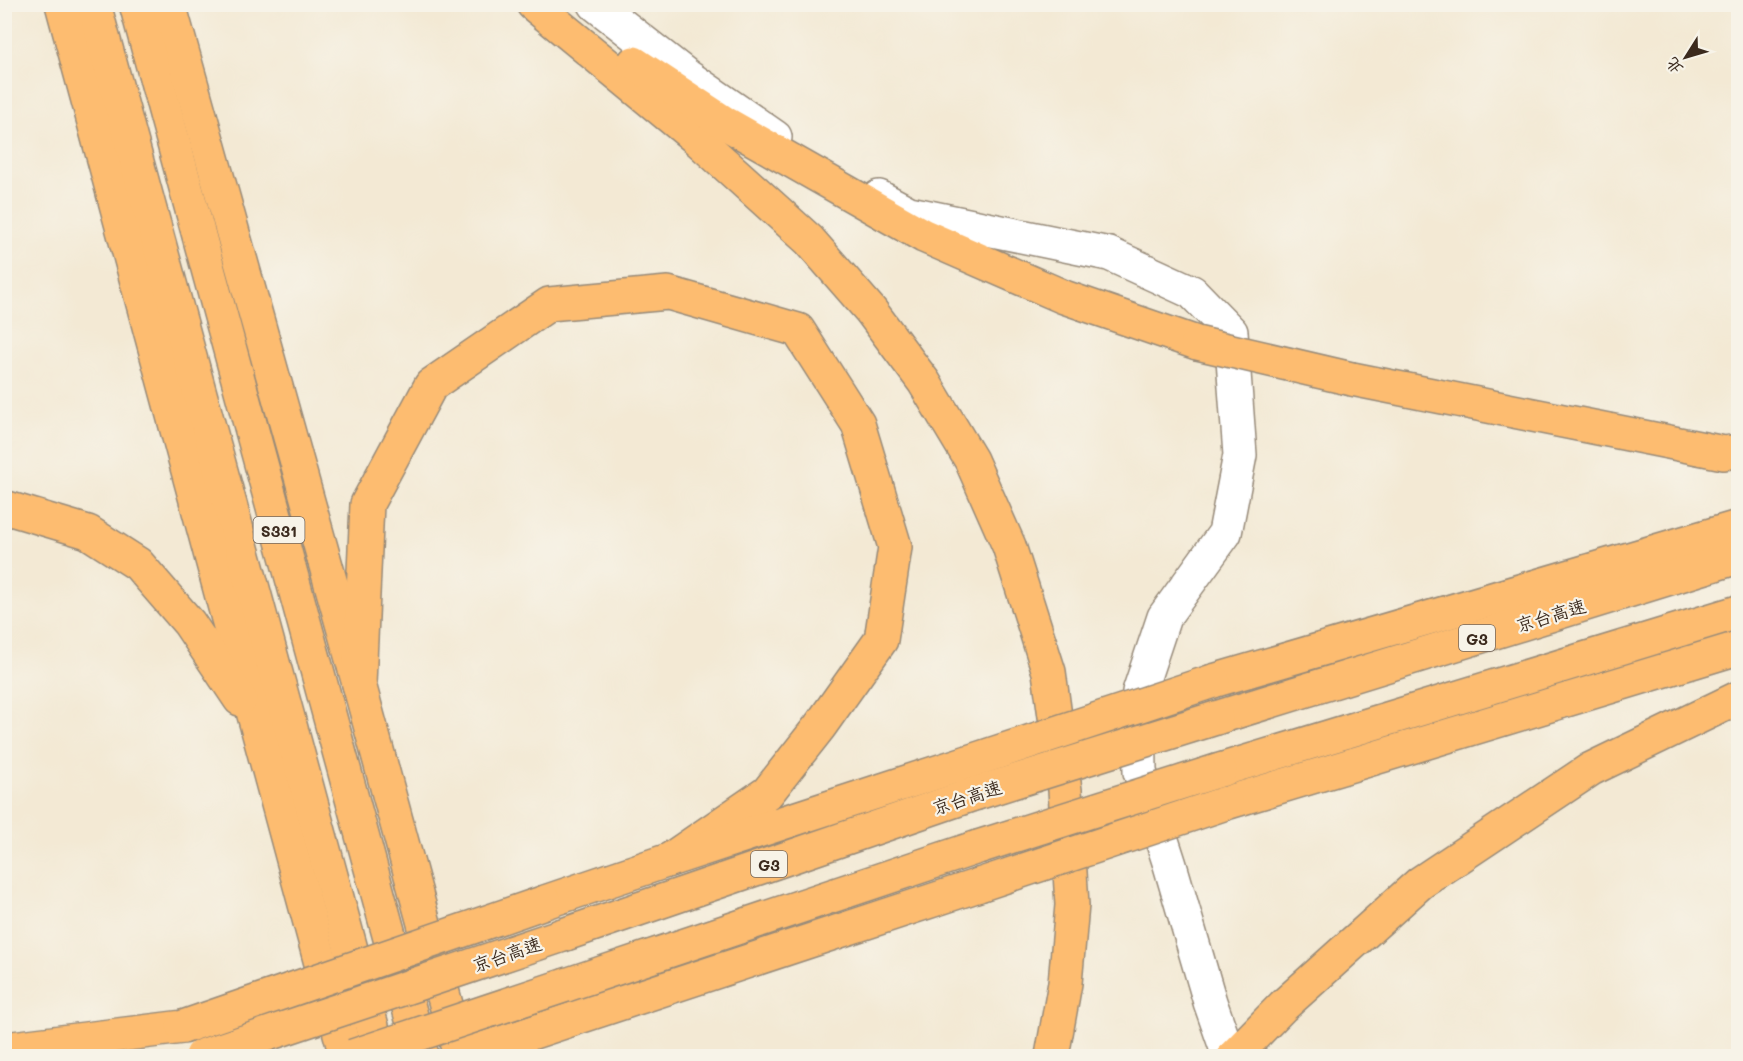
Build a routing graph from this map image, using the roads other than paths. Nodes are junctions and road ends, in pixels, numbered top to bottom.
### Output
1 (62, 4) edge
2 (94, 4) edge
3 (136, 4) edge
4 (170, 4) edge
5 (533, 4) edge
6 (543, 4) edge
7 (595, 4) edge
8 (1738, 451) edge
9 (4, 507) edge
10 (1738, 527) edge
11 (1738, 557) edge
12 (1738, 612) edge
13 (1738, 648) edge
14 (359, 684) junction
15 (1738, 698) edge
16 (255, 722) junction
17 (669, 860) junction
18 (183, 1027) junction
19 (4, 1049) edge
20 (98, 1056) edge
21 (202, 1056) edge
22 (345, 1056) edge
23 (353, 1056) edge
24 (380, 1056) edge
25 (422, 1056) edge
26 (460, 1056) edge
27 (1052, 1056) edge
28 (1231, 1056) edge

1 - 16 highway
2 - 24 highway, S331
3 - 25 highway, S331
4 - 14 highway
5 - 27 highway
6 - 8 highway, bridge
7 - 28 street
9 - 16 highway
10 - 17 highway, bridge
11 - 21 highway, 京台高速 / G3, bridge
12 - 23 highway, bridge
13 - 26 highway, bridge
14 - 17 highway
14 - 26 highway
15 - 28 highway
16 - 22 highway
17 - 18 highway, bridge
18 - 19 highway
18 - 20 highway

